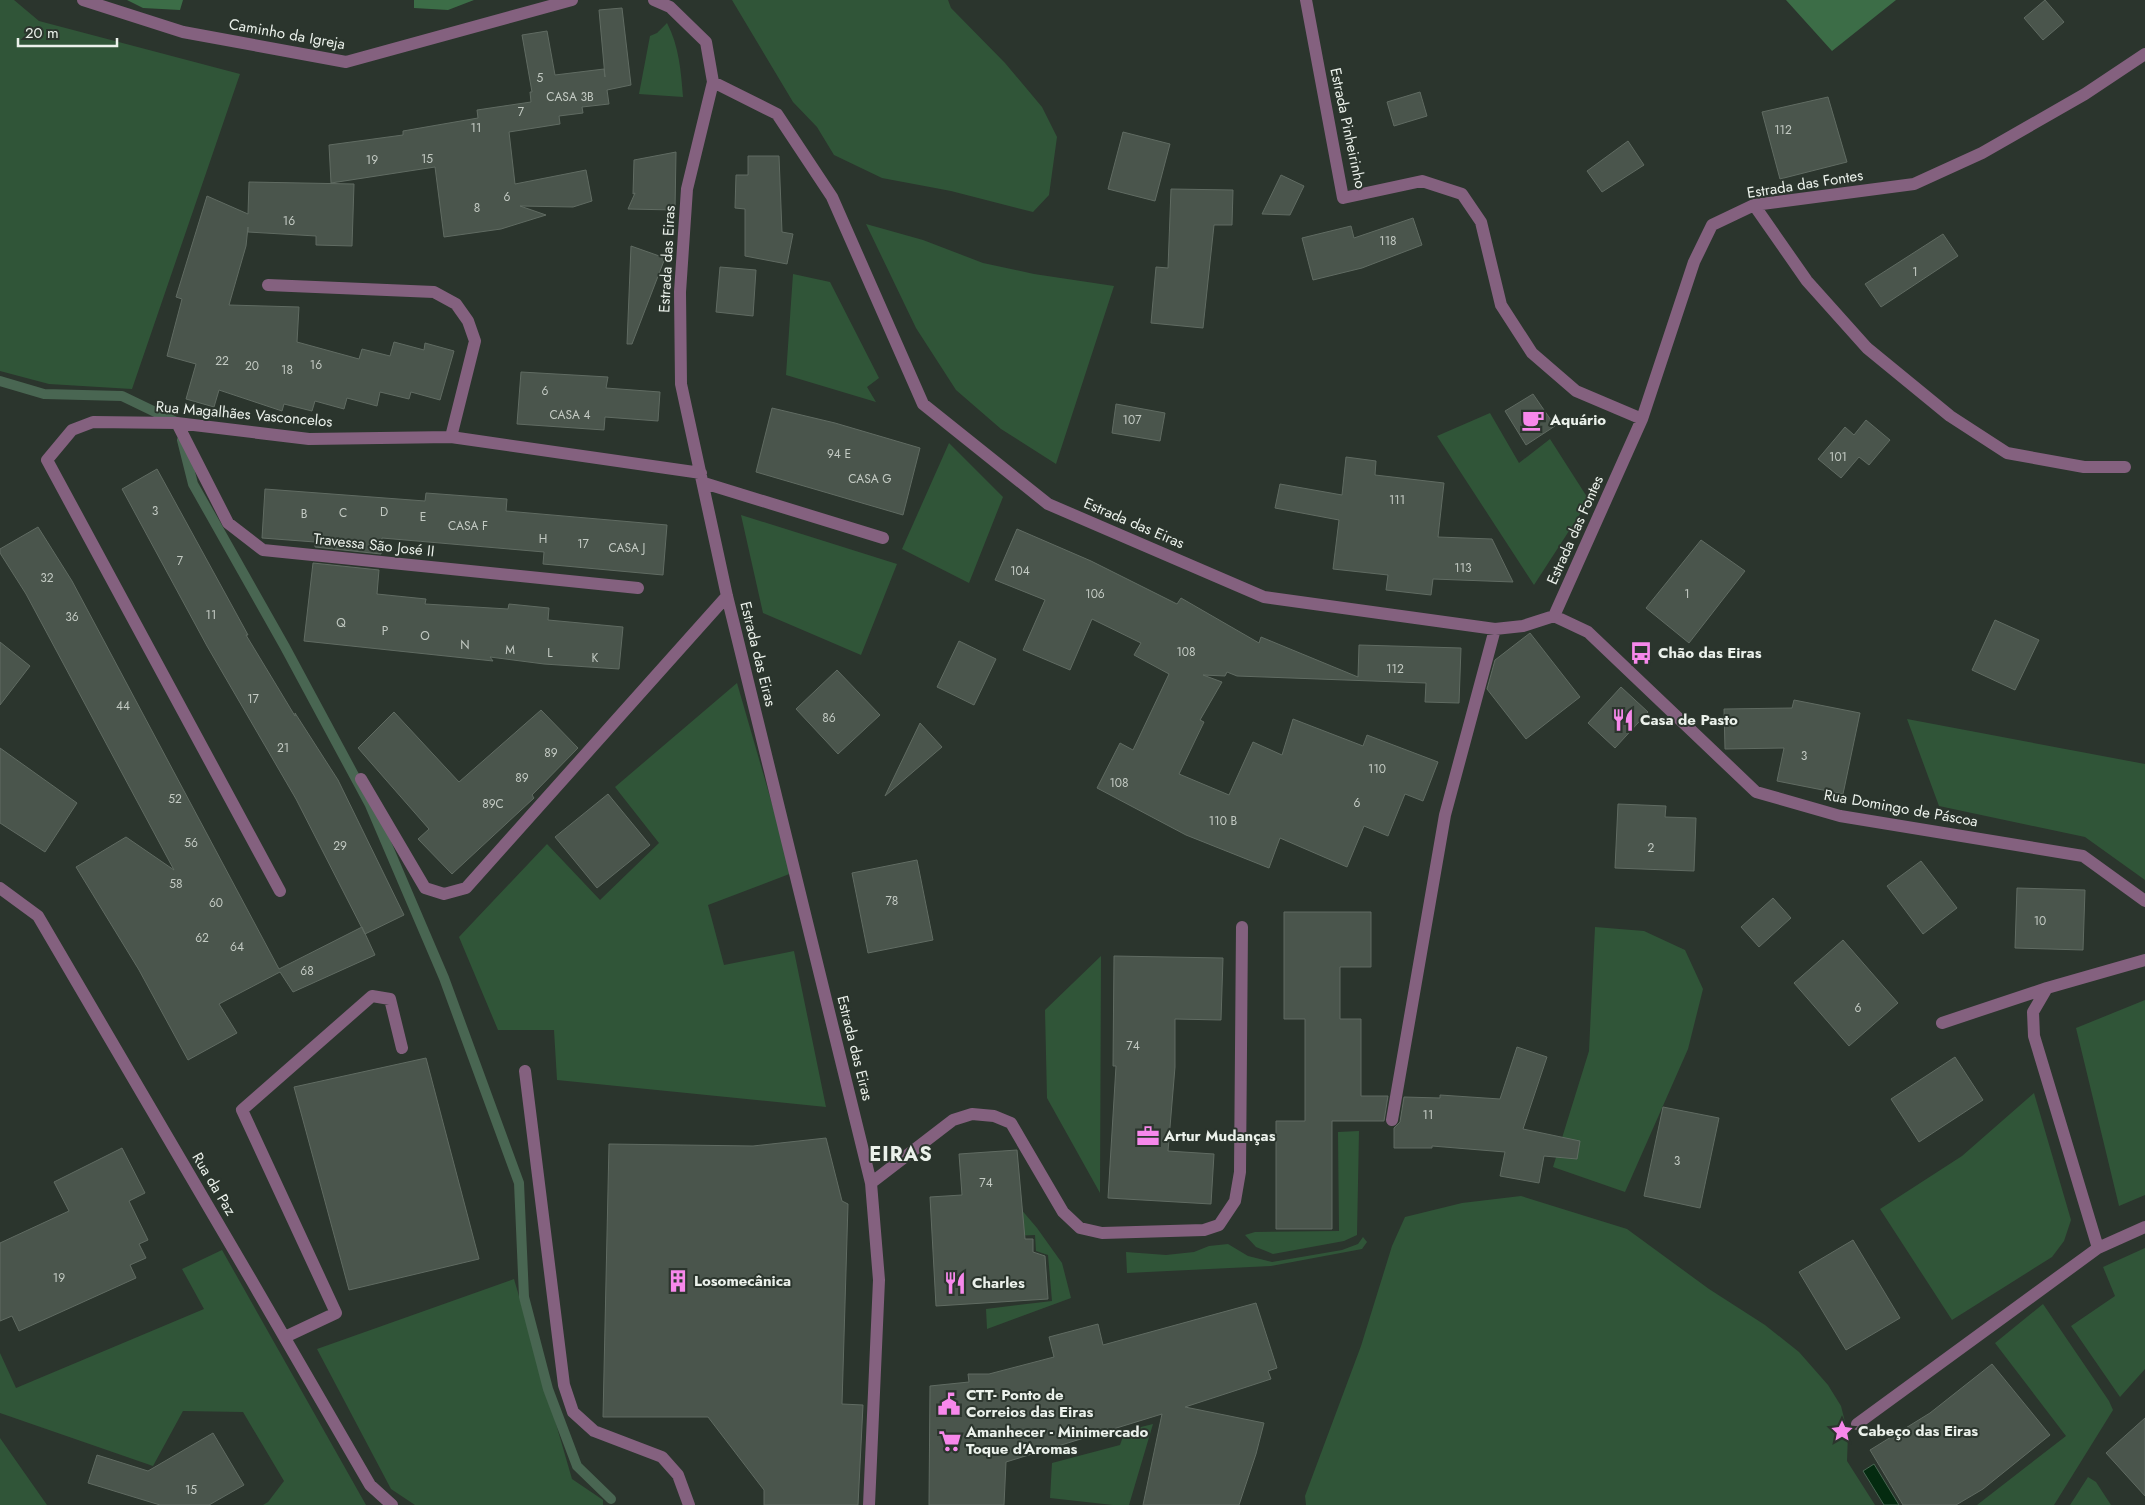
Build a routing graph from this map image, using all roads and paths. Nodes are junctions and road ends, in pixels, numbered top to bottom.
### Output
1 (83, 0) edge
2 (572, 0) edge
3 (654, 0) edge
4 (1306, 0) edge
5 (2145, 54) edge
6 (713, 82) junction
7 (1754, 205) junction
8 (268, 285) dead end
9 (1642, 419) junction
10 (178, 422) junction
11 (451, 437) junction
12 (2125, 467) dead end
13 (703, 478) junction
14 (883, 538) dead end
15 (638, 588) dead end
16 (727, 596) junction
17 (1554, 616) junction
18 (1495, 629) junction
19 (361, 779) dead end
20 (0, 888) edge
21 (280, 891) dead end
22 (2145, 901) edge
23 (1242, 927) dead end
24 (2145, 960) edge
25 (2047, 988) junction
26 (1942, 1023) dead end
27 (402, 1048) dead end
28 (525, 1071) dead end
29 (1392, 1120) dead end
30 (871, 1183) junction
31 (2145, 1227) edge
32 (2098, 1248) junction
33 (285, 1337) junction
34 (1857, 1424) dead end
35 (392, 1505) edge
36 (689, 1505) edge
37 (869, 1505) edge

1 - 2 street, Caminho da Igreja
3 - 6 street
4 - 9 street, Estrada Pinheirinho
5 - 7 street, Estrada das Fontes
6 - 13 street, Estrada das Eiras
6 - 18 street, Estrada das Eiras
7 - 9 street, Estrada das Fontes
7 - 12 street
8 - 11 street
9 - 17 street, Estrada das Fontes
10 - 11 street, Rua Magalhães Vasconcelos
10 - 15 street, Travessa São José II
10 - 21 street, Rua Magalhães Vasconcelos
11 - 13 street, Rua Magalhães Vasconcelos
13 - 14 street, Rua Magalhães Vasconcelos
13 - 16 street, Estrada das Eiras
16 - 19 street
16 - 30 street, Estrada das Eiras
17 - 18 street, Estrada das Eiras
17 - 22 street, Rua Domingo de Páscoa
18 - 29 street
20 - 33 street, Rua da Paz
23 - 30 street
24 - 25 street
25 - 26 street
25 - 32 street
27 - 33 street
28 - 36 street
30 - 37 street, Estrada das Eiras
31 - 32 street
32 - 34 street
33 - 35 street, Rua da Paz

